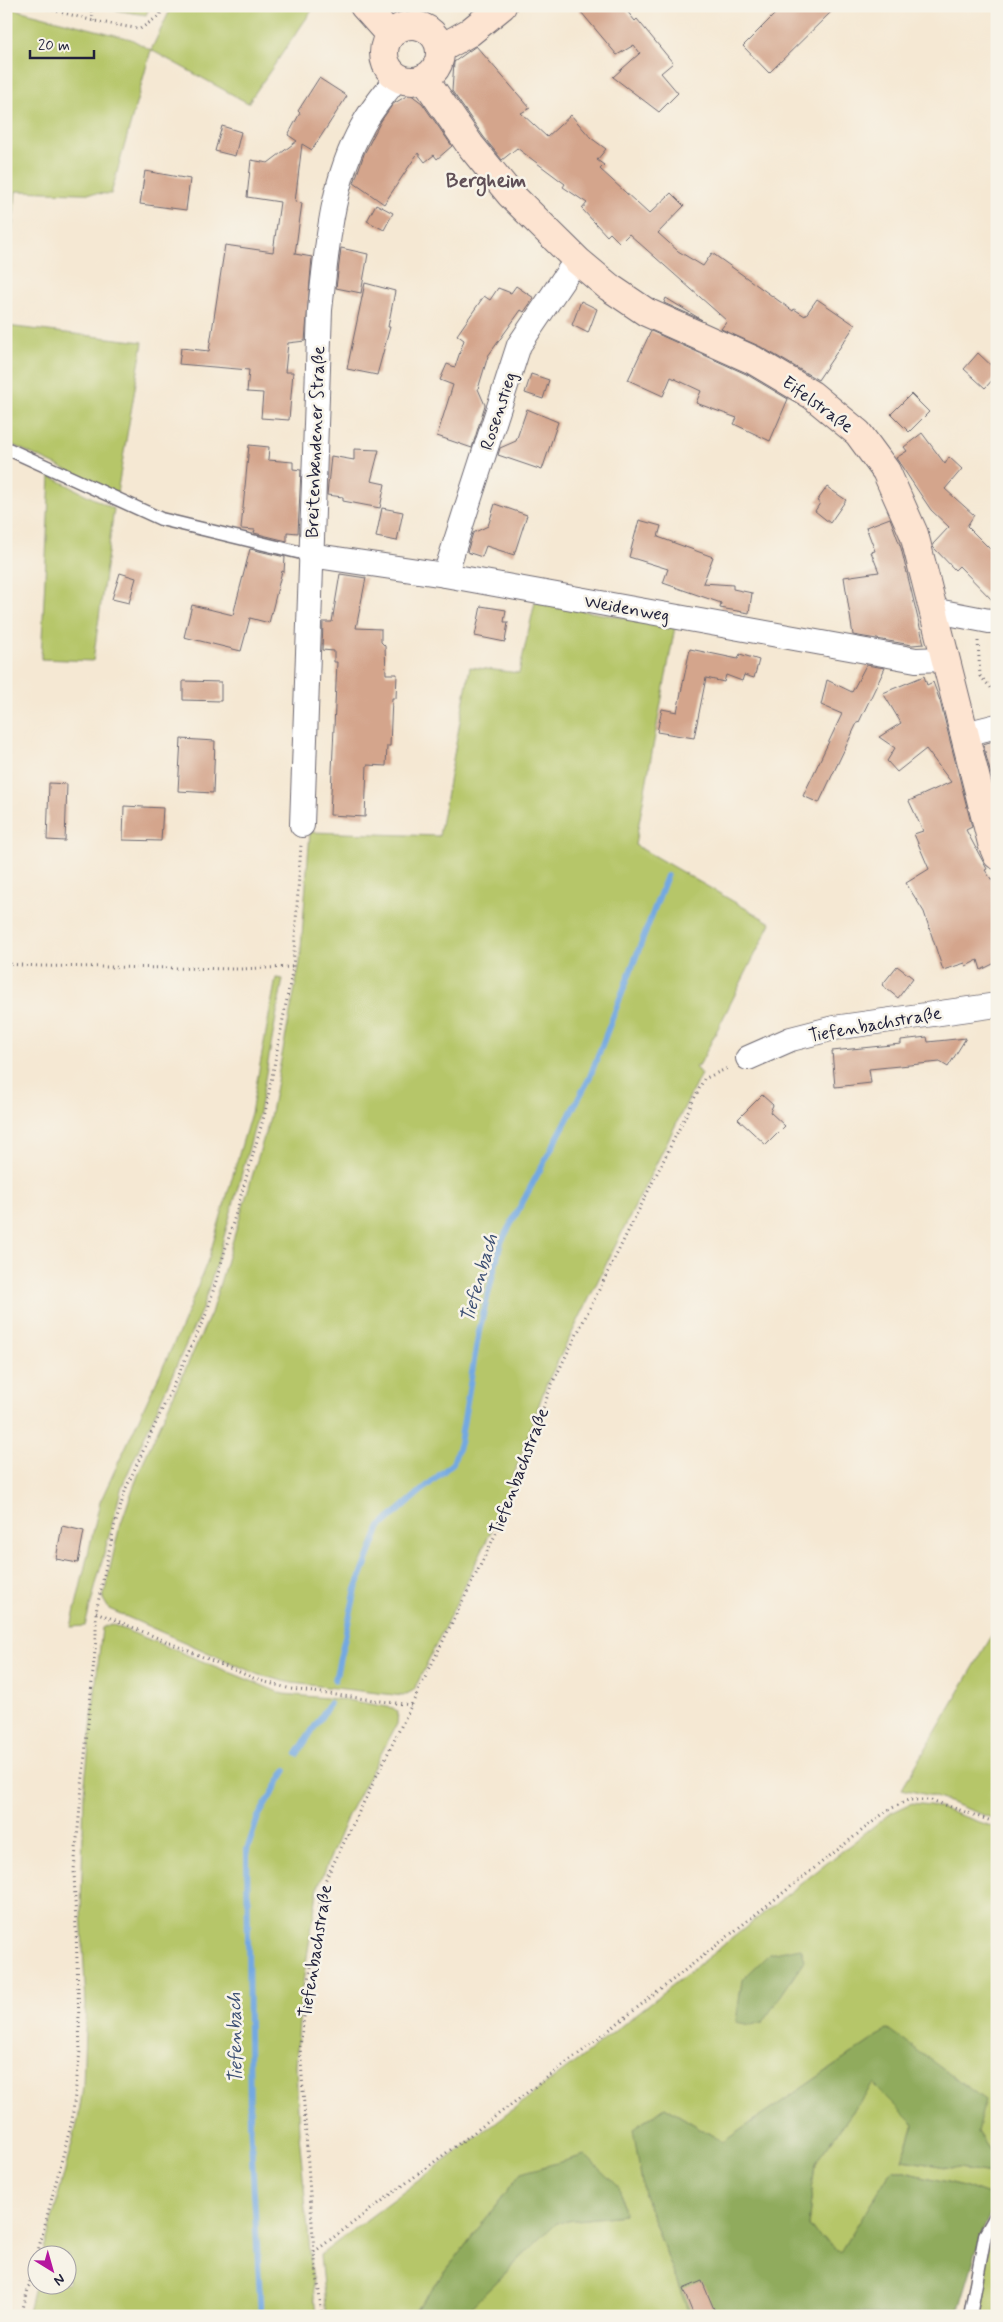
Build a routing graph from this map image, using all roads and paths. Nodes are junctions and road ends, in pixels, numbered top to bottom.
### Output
1 (38, 6) edge
2 (90, 6) edge
3 (164, 6) edge
4 (364, 6) edge
5 (502, 6) edge
6 (94, 21) junction
7 (390, 35) junction
8 (440, 49) junction
9 (419, 85) junction
10 (578, 260) junction
11 (6, 448) edge
12 (310, 555) junction
13 (445, 575) junction
14 (932, 610) junction
15 (997, 620) edge
16 (978, 637) dead end
17 (944, 660) junction
18 (997, 694) edge
19 (997, 726) edge
20 (965, 734) junction
21 (302, 824) joint
22 (997, 854) edge
23 (6, 964) edge
24 (293, 967) junction
25 (997, 1005) edge
26 (748, 1058) joint
27 (96, 1612) junction
28 (411, 1705) junction
29 (997, 1823) edge
30 (997, 2214) edge
31 (314, 2252) junction
32 (21, 2316) edge
33 (322, 2316) edge
34 (970, 2316) edge

1 - 6 path
2 - 6 path
3 - 6 path
4 - 7 street
5 - 8 street
7 - 8 street
7 - 9 street
8 - 9 street
9 - 10 street, Eifelstraße
9 - 12 street, Breitenbendener Straße
10 - 13 street, Rosenstieg
10 - 14 street, Eifelstraße
11 - 12 lane
12 - 13 street, Weidenweg
12 - 21 street, Breitenbendener Straße
13 - 17 street, Weidenweg
14 - 15 street
14 - 17 street, Eifelstraße
16 - 18 path
17 - 20 street, Eifelstraße
19 - 20 street
20 - 22 street, Eifelstraße
21 - 24 path
23 - 24 path
24 - 27 path
25 - 26 street, Tiefenbachstraße
26 - 28 path, Tiefenbachstraße
27 - 28 path
27 - 32 path
28 - 31 path, Tiefenbachstraße
29 - 31 path
30 - 34 lane
31 - 33 path, Tiefenbachstraße

